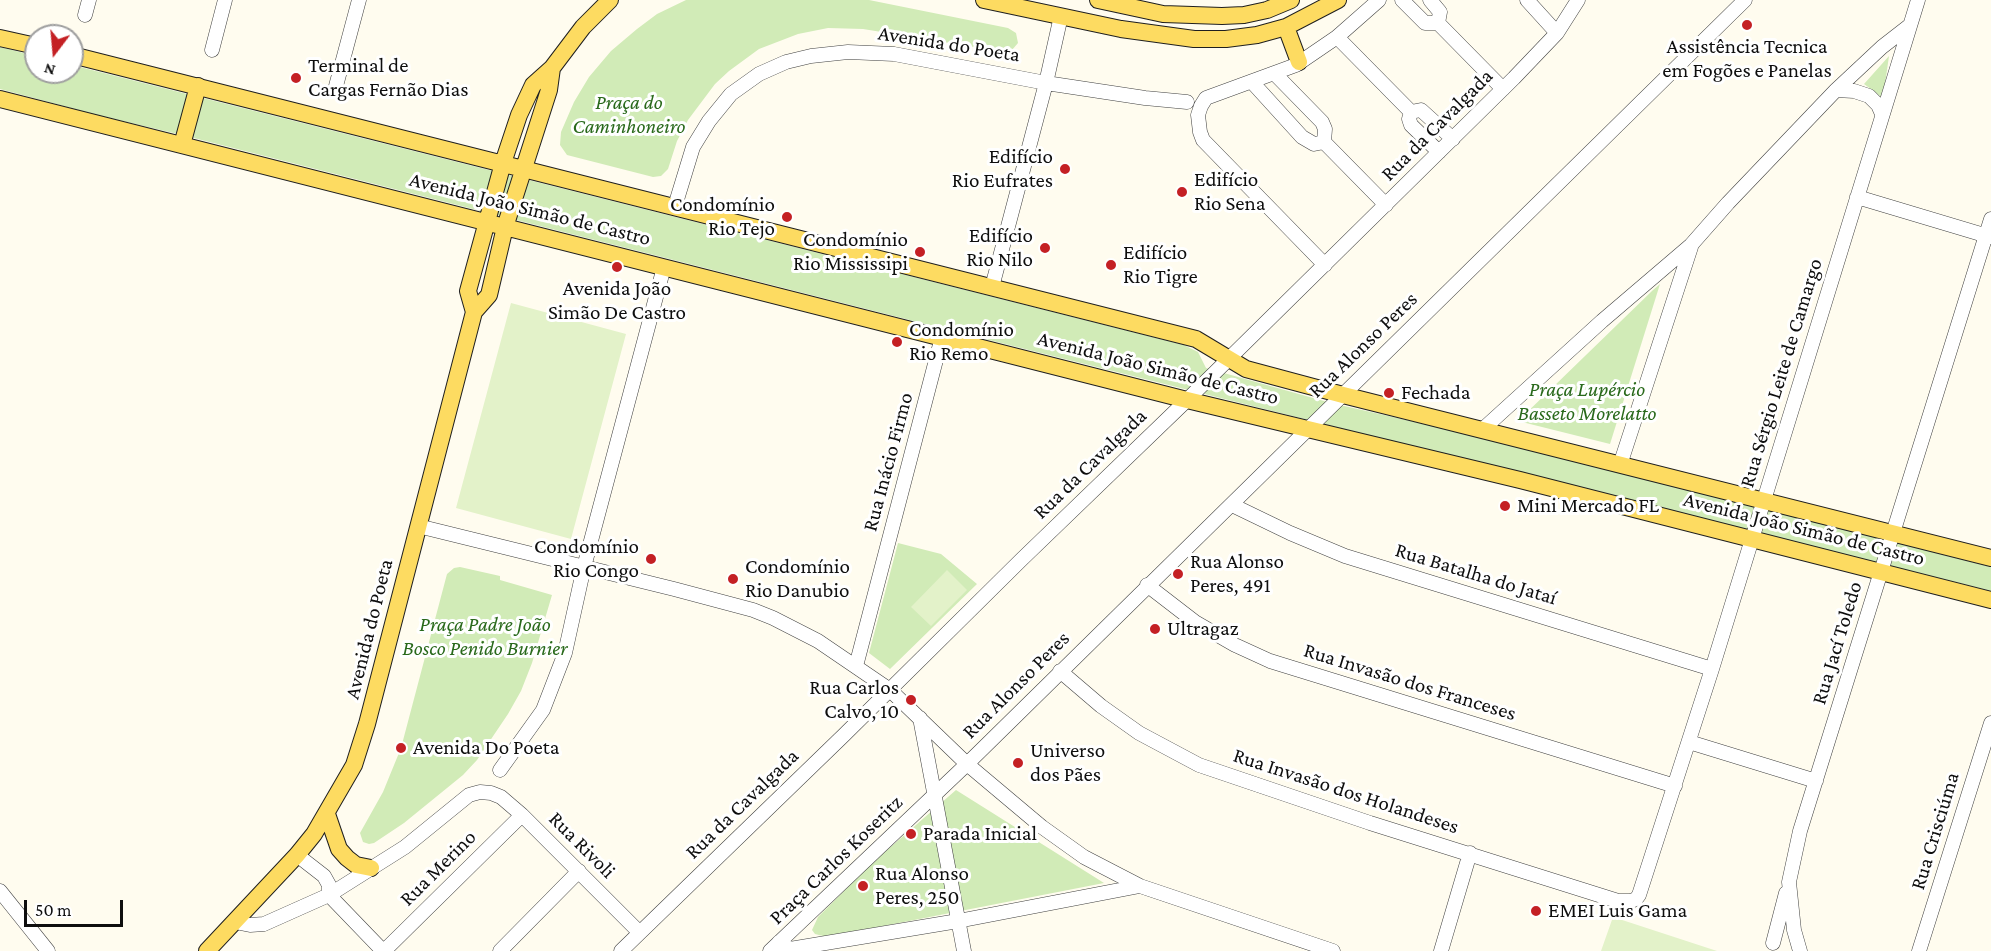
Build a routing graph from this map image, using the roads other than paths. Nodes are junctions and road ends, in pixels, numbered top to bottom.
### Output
1 (89, 0) edge
2 (225, 0) edge
3 (359, 0) edge
4 (984, 0) edge
5 (1098, 0) edge
6 (1291, 0) edge
7 (1338, 0) edge
8 (1379, 0) edge
9 (1402, 0) edge
10 (1430, 0) edge
11 (1527, 0) edge
12 (1578, 0) edge
13 (1745, 0) edge
14 (1918, 0) edge
15 (611, 1) edge
16 (85, 15) dead end
17 (1061, 16) junction
18 (1438, 23) junction
19 (1910, 26) junction
20 (1286, 27) junction
21 (1557, 33) junction
22 (1337, 37) junction
23 (0, 38) edge
24 (24, 43) edge
25 (212, 50) dead end
26 (84, 58) edge
27 (1299, 62) junction
28 (552, 68) junction
29 (1275, 74) junction
30 (1252, 82) junction
31 (1046, 83) junction
32 (198, 86) junction
33 (336, 86) dead end
34 (1503, 89) junction
35 (1836, 90) junction
36 (0, 99) edge
37 (1187, 102) dead end
38 (1411, 112) junction
39 (1882, 114) junction
40 (1453, 139) junction
41 (1324, 141) junction
42 (182, 145) junction
43 (1439, 153) junction
44 (503, 162) junction
45 (523, 168) junction
46 (1857, 197) junction
47 (1386, 205) junction
48 (675, 206) junction
49 (1991, 219) edge
50 (486, 222) junction
51 (506, 226) junction
52 (1988, 237) edge
53 (1691, 245) junction
54 (1325, 265) junction
55 (664, 267) junction
56 (1658, 273) junction
57 (1679, 282) junction
58 (992, 287) junction
59 (474, 312) junction
60 (942, 337) junction
61 (1229, 358) junction
62 (1343, 395) junction
63 (1187, 400) junction
64 (1308, 428) junction
65 (1482, 430) junction
66 (1620, 465) junction
67 (1764, 500) junction
68 (1232, 505) junction
69 (418, 526) junction
70 (1893, 533) junction
71 (1752, 540) junction
72 (1991, 558) edge
73 (584, 567) junction
74 (1881, 573) junction
75 (1147, 585) junction
76 (1991, 600) edge
77 (856, 666) junction
78 (1712, 669) junction
79 (1060, 670) junction
80 (890, 690) junction
81 (920, 718) junction
82 (1991, 723) edge
83 (1689, 742) junction
84 (967, 764) junction
85 (500, 770) dead end
86 (1816, 781) junction
87 (1675, 786) junction
88 (934, 795) junction
89 (327, 814) junction
90 (522, 815) junction
91 (1470, 853) junction
92 (297, 855) junction
93 (370, 867) junction
94 (579, 871) junction
95 (1789, 882) junction
96 (1140, 886) junction
97 (0, 891) edge
98 (329, 895) junction
99 (1639, 895) joint
100 (958, 921) junction
101 (235, 922) junction
102 (639, 932) junction
103 (1773, 943) dead end
104 (775, 947) edge
105 (1799, 948) edge
106 (48, 951) edge
107 (207, 951) edge
108 (384, 951) edge
109 (500, 951) edge
110 (621, 951) edge
111 (964, 951) edge
112 (1333, 951) edge
113 (1441, 951) edge
114 (1919, 951) edge

1 - 16 street
2 - 25 street
3 - 33 street
4 - 17 main road
5 - 6 main road
7 - 20 main road
8 - 22 street
9 - 18 street
10 - 18 street
11 - 21 street
12 - 21 street, Rua da Cavalgada
13 - 62 street, Rua Alonso Peres
14 - 19 street, Rua Sérgio Leite de Camargo
15 - 28 main road, Avenida do Poeta
17 - 20 main road
17 - 31 street
18 - 34 street
19 - 35 street
19 - 39 street, Rua Sérgio Leite de Camargo
20 - 27 main road
21 - 34 street, Rua da Cavalgada
22 - 27 street
22 - 38 street
23 - 24 main road
26 - 32 main road, Avenida João Simão de Castro
27 - 29 street
28 - 44 main road, Avenida do Poeta
28 - 45 main road, Avenida do Poeta
29 - 30 street
29 - 41 street
30 - 41 street
30 - 54 street
31 - 37 street, Avenida do Poeta
31 - 48 street, Avenida do Poeta
31 - 58 street
32 - 42 main road
32 - 44 main road, Avenida João Simão de Castro
34 - 40 street, Rua da Cavalgada
35 - 39 street
35 - 53 street
36 - 42 main road, Avenida João Simão de Castro
38 - 40 street
38 - 43 street
39 - 46 street, Rua Sérgio Leite de Camargo
40 - 43 street, Rua da Cavalgada
41 - 47 street
42 - 50 main road, Avenida João Simão de Castro
43 - 47 street, Rua da Cavalgada
44 - 45 main road, Avenida João Simão de Castro
44 - 50 main road, Avenida do Poeta
45 - 48 main road, Avenida João Simão de Castro
45 - 51 main road, Avenida do Poeta
46 - 52 street
46 - 67 street, Rua Sérgio Leite de Camargo
47 - 54 street, Rua da Cavalgada
48 - 58 main road, Avenida João Simão de Castro
49 - 52 street, Rua Jací Toledo
50 - 51 main road, Avenida João Simão de Castro
50 - 59 main road, Avenida do Poeta
51 - 55 main road, Avenida João Simão de Castro
51 - 59 main road, Avenida do Poeta
52 - 70 street, Rua Jací Toledo
53 - 56 street
53 - 57 street
54 - 61 street, Rua da Cavalgada
55 - 60 main road, Avenida João Simão de Castro
55 - 73 street
56 - 57 street
56 - 65 street
57 - 66 street
58 - 61 main road, Avenida João Simão de Castro
59 - 69 main road, Avenida do Poeta
60 - 63 main road, Avenida João Simão de Castro
60 - 77 street, Rua Inácio Firmo
61 - 62 main road, Avenida João Simão de Castro
61 - 63 street, Rua da Cavalgada
62 - 64 street, Rua Alonso Peres
62 - 65 main road, Avenida João Simão de Castro
63 - 64 main road, Avenida João Simão de Castro
63 - 80 street, Rua da Cavalgada
64 - 68 street, Rua Alonso Peres
64 - 71 main road, Avenida João Simão de Castro
65 - 66 main road, Avenida João Simão de Castro
66 - 67 main road, Avenida João Simão de Castro
67 - 70 main road, Avenida João Simão de Castro
67 - 71 street, Rua Sérgio Leite de Camargo
68 - 75 street, Rua Alonso Peres
68 - 78 street, Rua Batalha do Jataí
69 - 73 street
69 - 89 main road, Avenida do Poeta
70 - 72 main road, Avenida João Simão de Castro
70 - 74 street, Rua Jací Toledo
71 - 74 main road, Avenida João Simão de Castro
71 - 78 street, Rua Sérgio Leite de Camargo
73 - 77 street
73 - 85 street
74 - 76 main road, Avenida João Simão de Castro
74 - 86 street, Rua Jací Toledo
75 - 79 street, Rua Alonso Peres
75 - 87 street, Rua Invasão dos Franceses
77 - 80 street
78 - 83 street, Rua Sérgio Leite de Camargo
79 - 84 street, Rua Alonso Peres
79 - 91 street, Rua Invasão dos Holandeses
80 - 81 street
80 - 102 street, Rua da Cavalgada
81 - 84 street
81 - 88 street
82 - 114 street, Rua Crisciúma
83 - 86 street
83 - 87 street, Rua Sérgio Leite de Camargo
84 - 88 street, Rua Alonso Peres
84 - 96 street
86 - 95 street, Rua Jací Toledo
87 - 99 street, Rua Sérgio Leite de Camargo
88 - 100 street, Praça Carlos Koseritz
88 - 104 street, Praça Carlos Koseritz
89 - 92 main road, Avenida do Poeta
89 - 93 main road
90 - 93 street, Rua Rivoli
90 - 94 street, Rua Rivoli
90 - 108 street, Rua Merino
91 - 99 street, Rua Invasão dos Holandeses
91 - 113 street
92 - 98 street
92 - 101 main road, Avenida do Poeta
93 - 98 street
94 - 102 street, Rua Rivoli
94 - 109 street
95 - 103 street
95 - 105 street, Rua Jací Toledo
96 - 100 street, Praça Carlos Koseritz
96 - 112 street
97 - 106 street
98 - 101 street
98 - 108 street
100 - 104 street, Praça Carlos Koseritz
100 - 111 street
101 - 107 main road, Avenida do Poeta
102 - 110 street, Rua da Cavalgada

